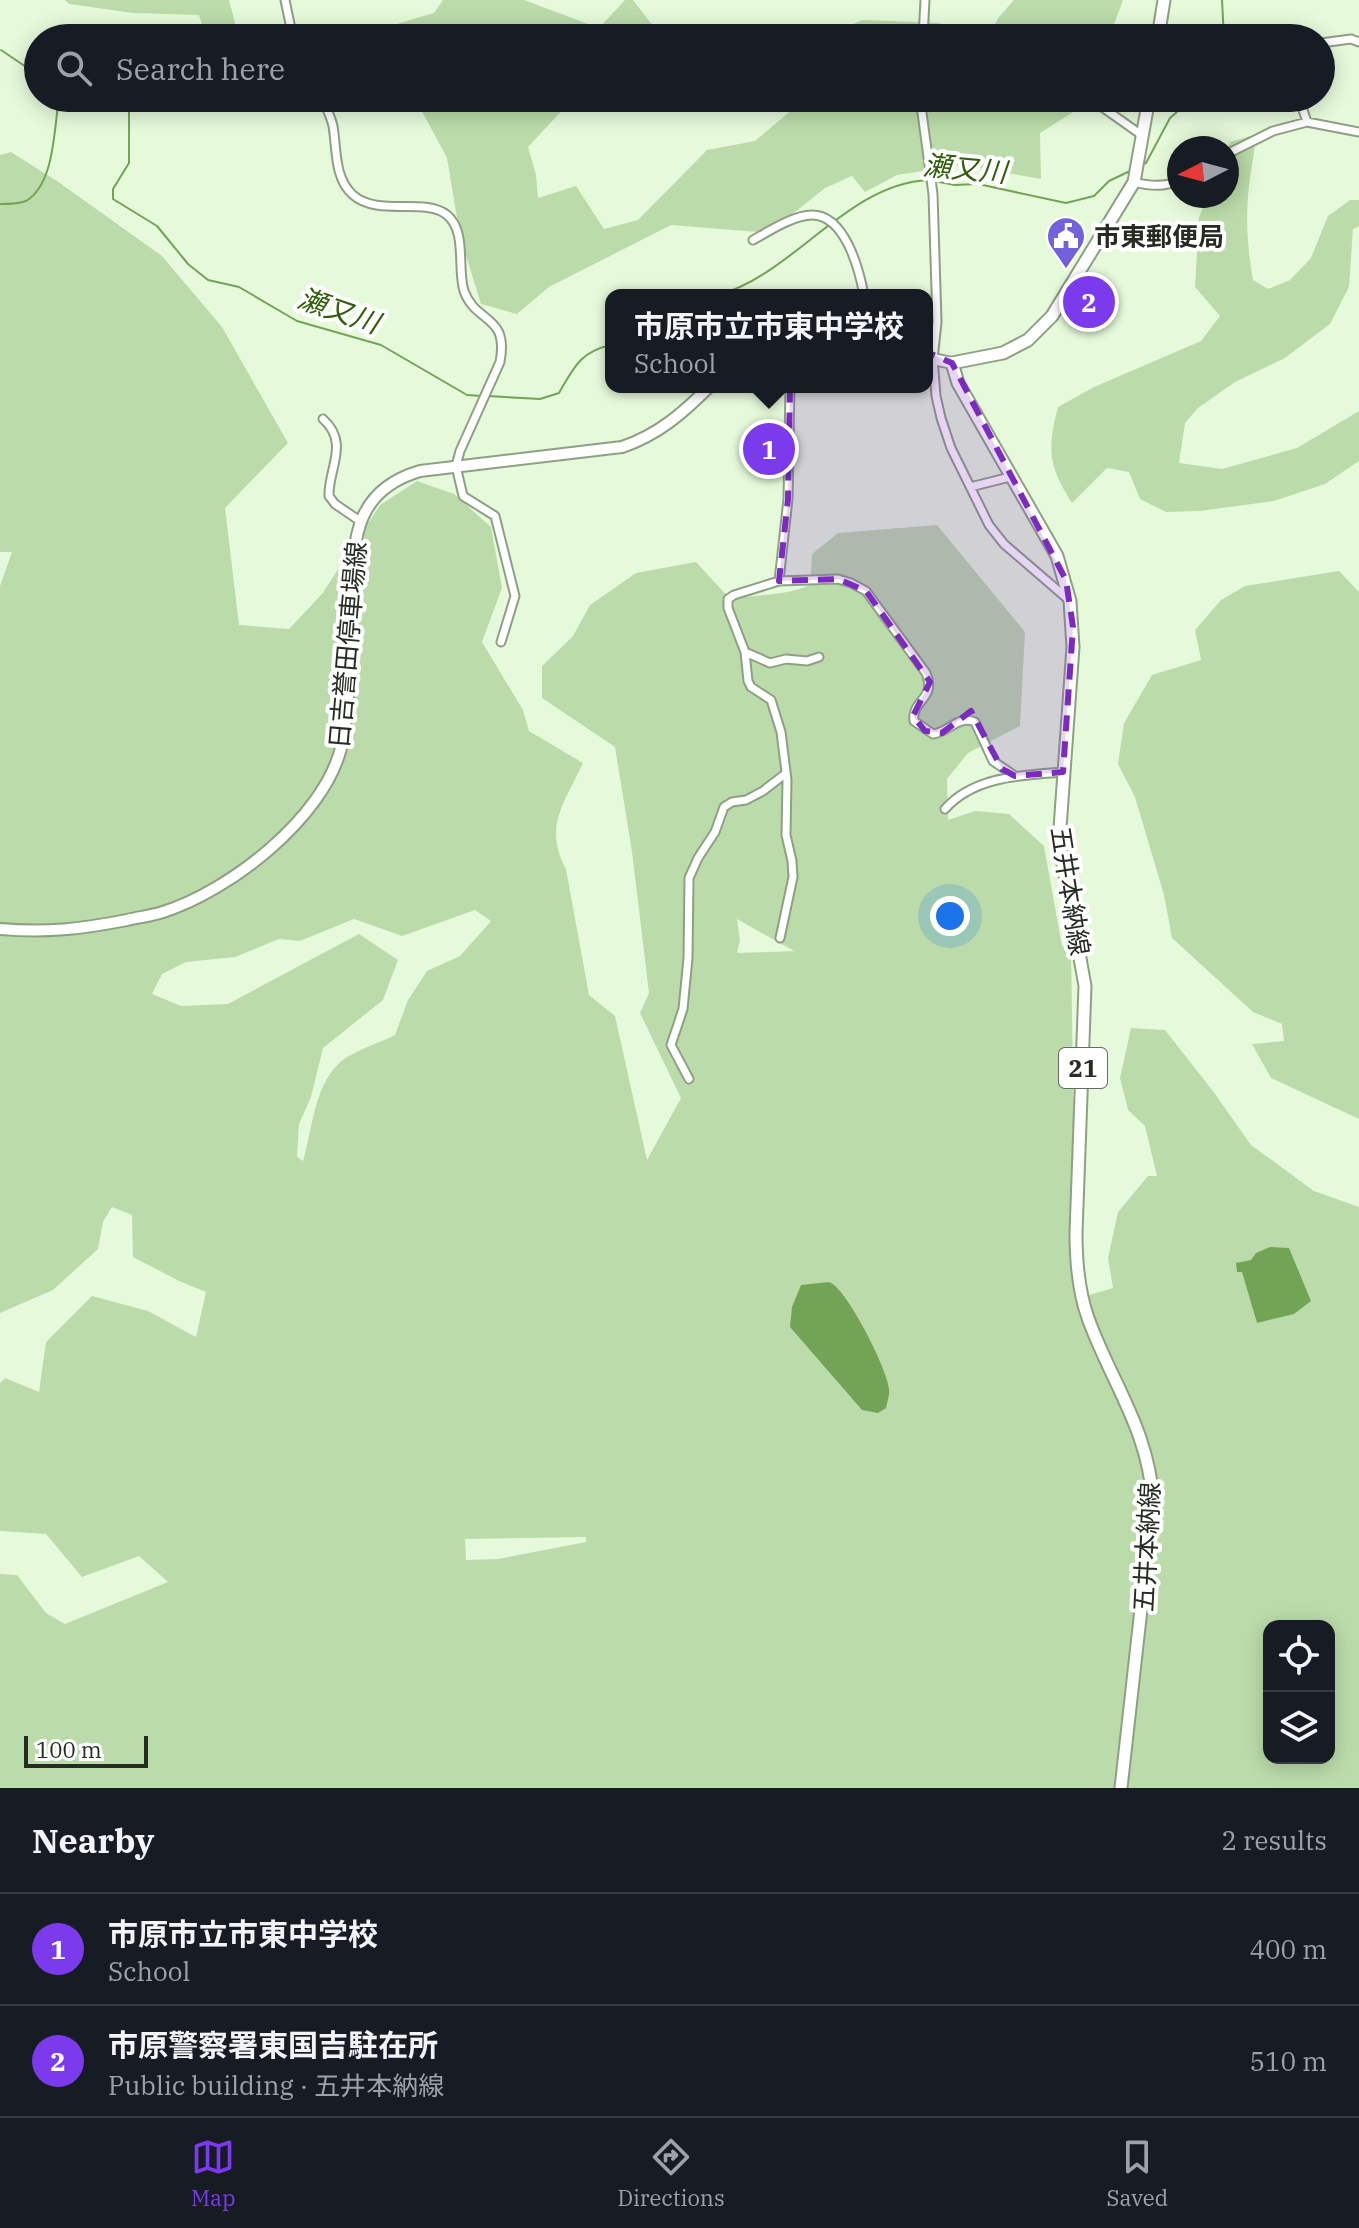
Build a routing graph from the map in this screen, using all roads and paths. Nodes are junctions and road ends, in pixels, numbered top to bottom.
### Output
1 (285, 0) edge
2 (925, 0) edge
3 (1164, 0) edge
4 (290, 24) edge
5 (924, 24) edge
6 (1160, 24) edge
7 (1335, 41) edge
8 (1359, 42) edge
9 (328, 112) edge
10 (922, 112) edge
11 (1109, 112) edge
12 (1147, 112) edge
13 (1304, 112) edge
14 (1307, 122) junction
15 (1359, 132) edge
16 (1143, 136) junction
17 (1239, 148) edge
18 (1134, 182) junction
19 (1167, 185) edge
20 (753, 240) dead end
21 (862, 289) edge
22 (933, 341) edge
23 (933, 357) edge
24 (952, 363) junction
25 (933, 376) edge
26 (702, 393) edge
27 (790, 393) edge
28 (323, 419) dead end
29 (456, 466) junction
30 (1010, 477) junction
31 (970, 487) junction
32 (360, 521) junction
33 (779, 581) junction
34 (1070, 601) junction
35 (501, 642) dead end
36 (745, 652) junction
37 (819, 657) dead end
38 (1063, 772) junction
39 (785, 774) junction
40 (1015, 776) junction
41 (945, 809) dead end
42 (0, 929) edge
43 (780, 938) dead end
44 (689, 1079) dead end
45 (1121, 1788) edge

1 - 4 street
2 - 5 street
3 - 6 main road
7 - 8 street
9 - 29 street
10 - 22 street
11 - 16 street
12 - 16 main road
13 - 14 street
14 - 15 street
14 - 17 street
16 - 18 main road
18 - 19 street
18 - 24 main road
20 - 21 street
23 - 24 main road
24 - 30 main road, 五井本納線 / 21
25 - 31 street
26 - 29 main road, 日吉誉田停車場線
27 - 33 street
28 - 32 street
29 - 32 main road, 日吉誉田停車場線
29 - 35 street
30 - 31 street
30 - 34 main road, 五井本納線 / 21
31 - 34 street
32 - 42 main road, 日吉誉田停車場線
33 - 36 street
33 - 40 street
34 - 38 main road, 五井本納線 / 21
36 - 37 street
36 - 39 street
38 - 40 street
38 - 45 main road, 五井本納線 / 21
39 - 43 street
39 - 44 street
40 - 41 street

